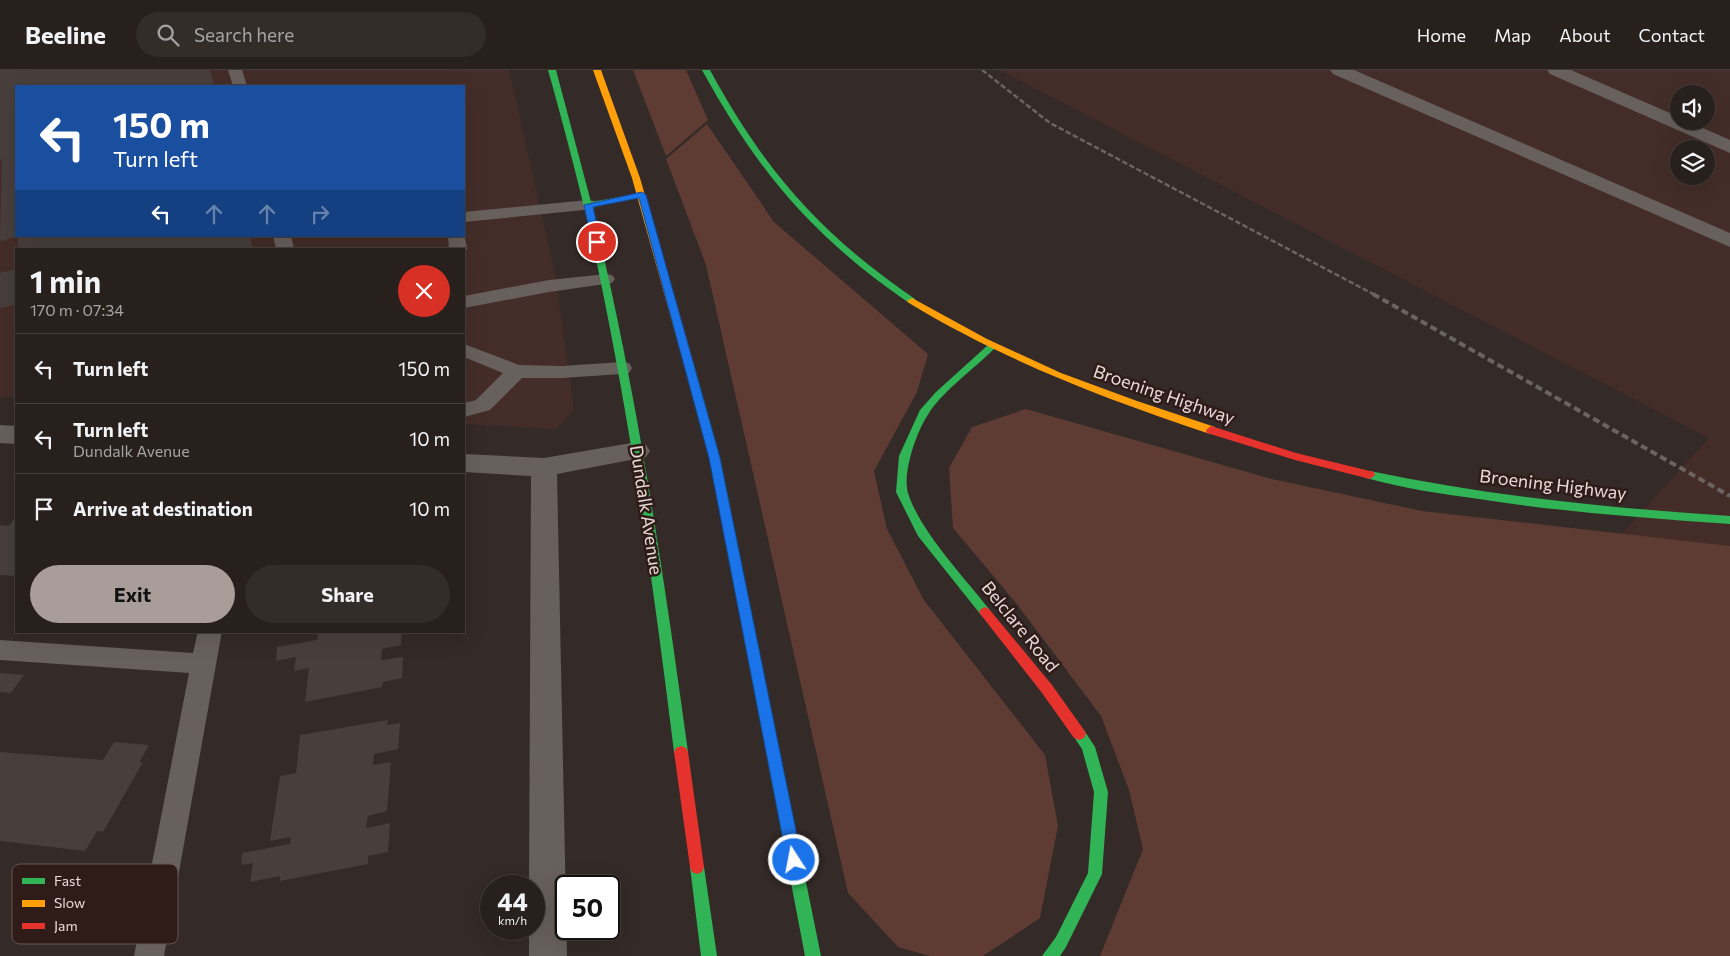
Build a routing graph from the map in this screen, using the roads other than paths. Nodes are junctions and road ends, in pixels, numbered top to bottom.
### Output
1 (235, 70) edge
2 (552, 70) edge
3 (597, 70) edge
4 (706, 70) edge
5 (1339, 70) edge
6 (1556, 70) edge
7 (240, 85) edge
8 (1730, 147) edge
9 (642, 195) junction
10 (588, 205) junction
11 (465, 217) edge
12 (1730, 240) edge
13 (606, 280) junction
14 (465, 301) edge
15 (991, 347) junction
16 (465, 350) edge
17 (622, 368) junction
18 (517, 371) junction
19 (465, 410) edge
20 (0, 434) edge
21 (15, 435) edge
22 (637, 451) junction
23 (465, 463) edge
24 (544, 467) junction
25 (1730, 520) edge
26 (210, 633) edge
27 (0, 650) edge
28 (204, 664) junction
29 (166, 864) edge
30 (548, 956) edge
31 (709, 956) edge
32 (813, 956) edge
33 (1050, 956) edge

1 - 7 lane
2 - 10 main road, Dundalk Avenue
3 - 9 main road
4 - 15 main road, Broening Highway
5 - 12 street
6 - 8 street
9 - 10 main road
9 - 32 main road
10 - 11 lane
10 - 13 main road, Dundalk Avenue
13 - 14 lane
13 - 17 main road, Dundalk Avenue
15 - 25 main road, Broening Highway
15 - 33 main road, Belclare Road
16 - 18 lane
17 - 18 lane
17 - 22 main road, Dundalk Avenue
18 - 19 lane
20 - 21 street
22 - 24 street
22 - 31 main road, Dundalk Avenue
23 - 24 street
24 - 30 street
26 - 28 lane
27 - 28 lane
28 - 29 lane

